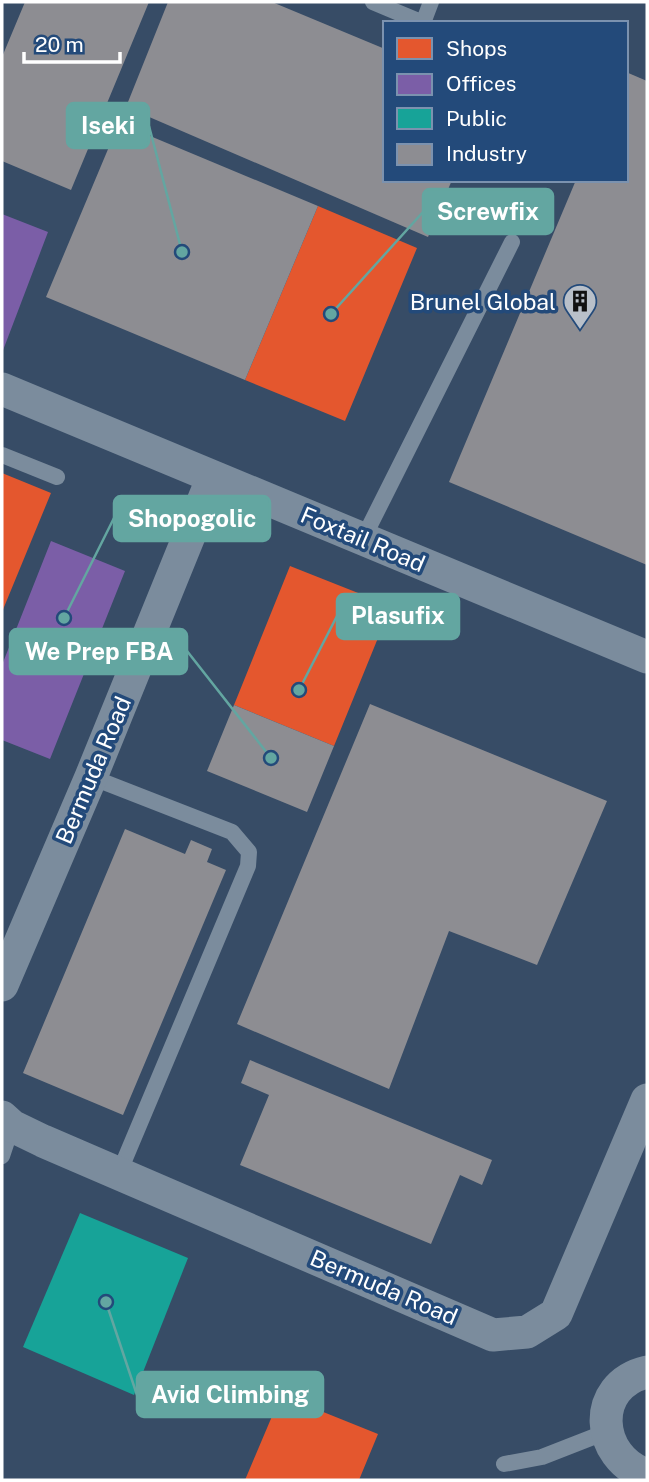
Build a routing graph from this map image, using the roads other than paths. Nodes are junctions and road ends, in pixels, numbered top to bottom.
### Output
1 (373, 2) edge
2 (431, 2) edge
3 (419, 21) edge
4 (425, 21) edge
5 (512, 242) dead end
6 (2, 389) edge
7 (2, 455) edge
8 (57, 477) dead end
9 (213, 477) junction
10 (363, 539) junction
11 (647, 657) edge
12 (91, 777) junction
13 (2, 985) edge
14 (647, 1100) edge
15 (5, 1133) edge
16 (119, 1172) junction
17 (647, 1373) edge
18 (606, 1432) junction
19 (504, 1464) dead end
20 (647, 1475) edge

1 - 3 lane
2 - 4 lane
5 - 10 lane
6 - 9 street, Foxtail Road
7 - 8 lane
9 - 10 street, Foxtail Road
9 - 12 street, Bermuda Road
10 - 11 street, Foxtail Road
12 - 13 street, Bermuda Road
12 - 16 lane
14 - 16 street, Bermuda Road
15 - 16 street, Bermuda Road
17 - 18 street
18 - 19 lane
18 - 20 street

